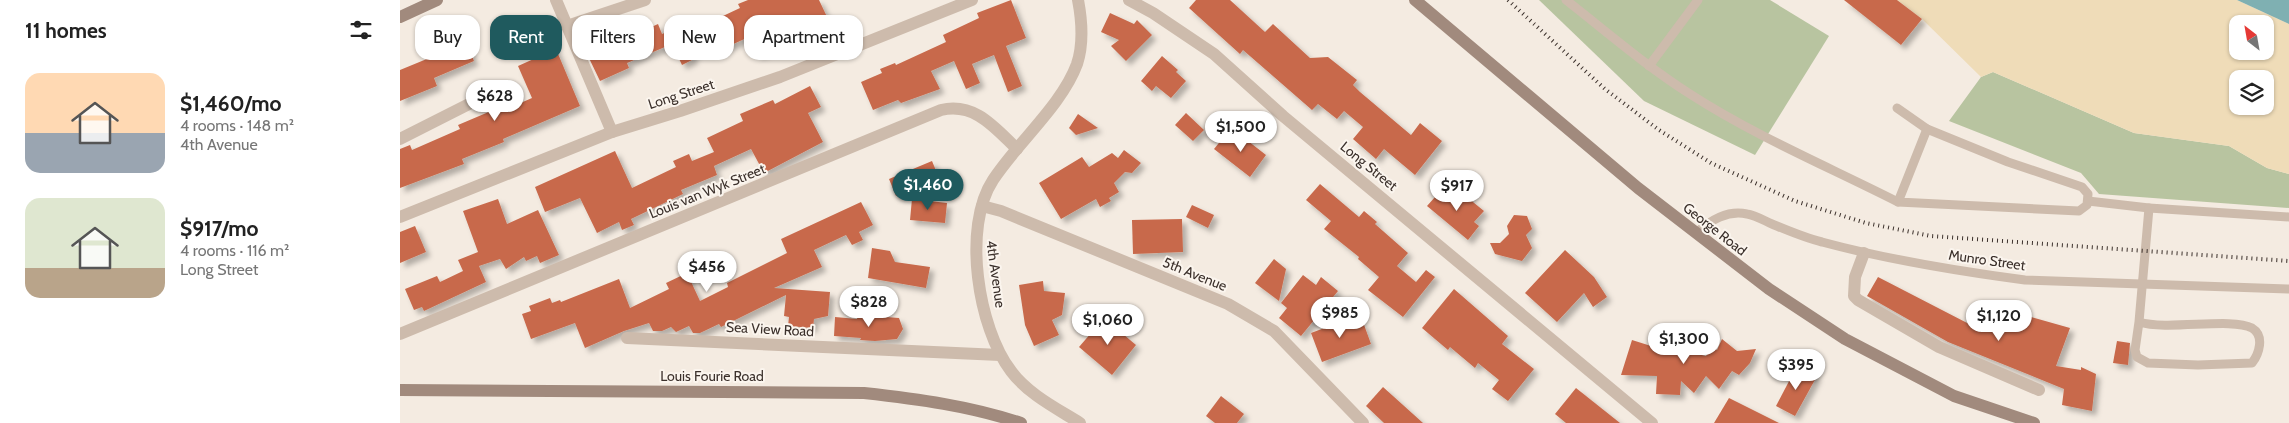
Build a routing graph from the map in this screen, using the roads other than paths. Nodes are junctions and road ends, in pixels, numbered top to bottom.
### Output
1 (437, 0) edge
2 (556, 0) edge
3 (645, 0) edge
4 (972, 0) edge
5 (1078, 0) edge
6 (1130, 0) edge
7 (1415, 0) edge
8 (1566, 0) edge
9 (1698, 0) edge
10 (400, 17) edge
11 (567, 26) junction
12 (1649, 66) junction
13 (475, 101) dead end
14 (1897, 108) dead end
15 (1927, 129) junction
16 (612, 132) junction
17 (400, 139) edge
18 (1017, 149) junction
19 (2088, 201) junction
20 (1898, 202) junction
21 (982, 206) junction
22 (2149, 208) junction
23 (400, 217) edge
24 (2289, 217) edge
25 (1696, 233) junction
26 (1864, 253) junction
27 (2142, 284) junction
28 (2289, 289) edge
29 (2139, 322) junction
30 (400, 334) edge
31 (627, 338) dead end
32 (1000, 356) junction
33 (400, 390) edge
34 (2039, 390) dead end
35 (1021, 423) edge
36 (1080, 423) edge
37 (1362, 423) edge
38 (1652, 423) edge
39 (2034, 423) edge

1 - 10 street
2 - 11 street
3 - 11 street
4 - 16 street, Long Street
5 - 18 street, 4th Avenue
6 - 38 street, Long Street
7 - 25 street, George Road
8 - 12 lane
9 - 12 lane
11 - 16 street
12 - 20 lane
13 - 17 street
14 - 15 lane
15 - 19 lane
15 - 20 lane
16 - 23 street, Long Street
18 - 21 street, 4th Avenue
18 - 30 street, Louis van Wyk Street
19 - 20 lane
19 - 22 lane
21 - 32 street, 4th Avenue
21 - 37 street, 5th Avenue
22 - 24 lane
22 - 27 lane
25 - 26 lane, Munro Street
25 - 39 street, George Road
26 - 27 lane, Munro Street
26 - 34 street
27 - 28 lane, Munro Street
27 - 29 lane
29 - 29 lane
31 - 32 street, Sea View Road
32 - 36 street, 4th Avenue
33 - 35 street, Louis Fourie Road

